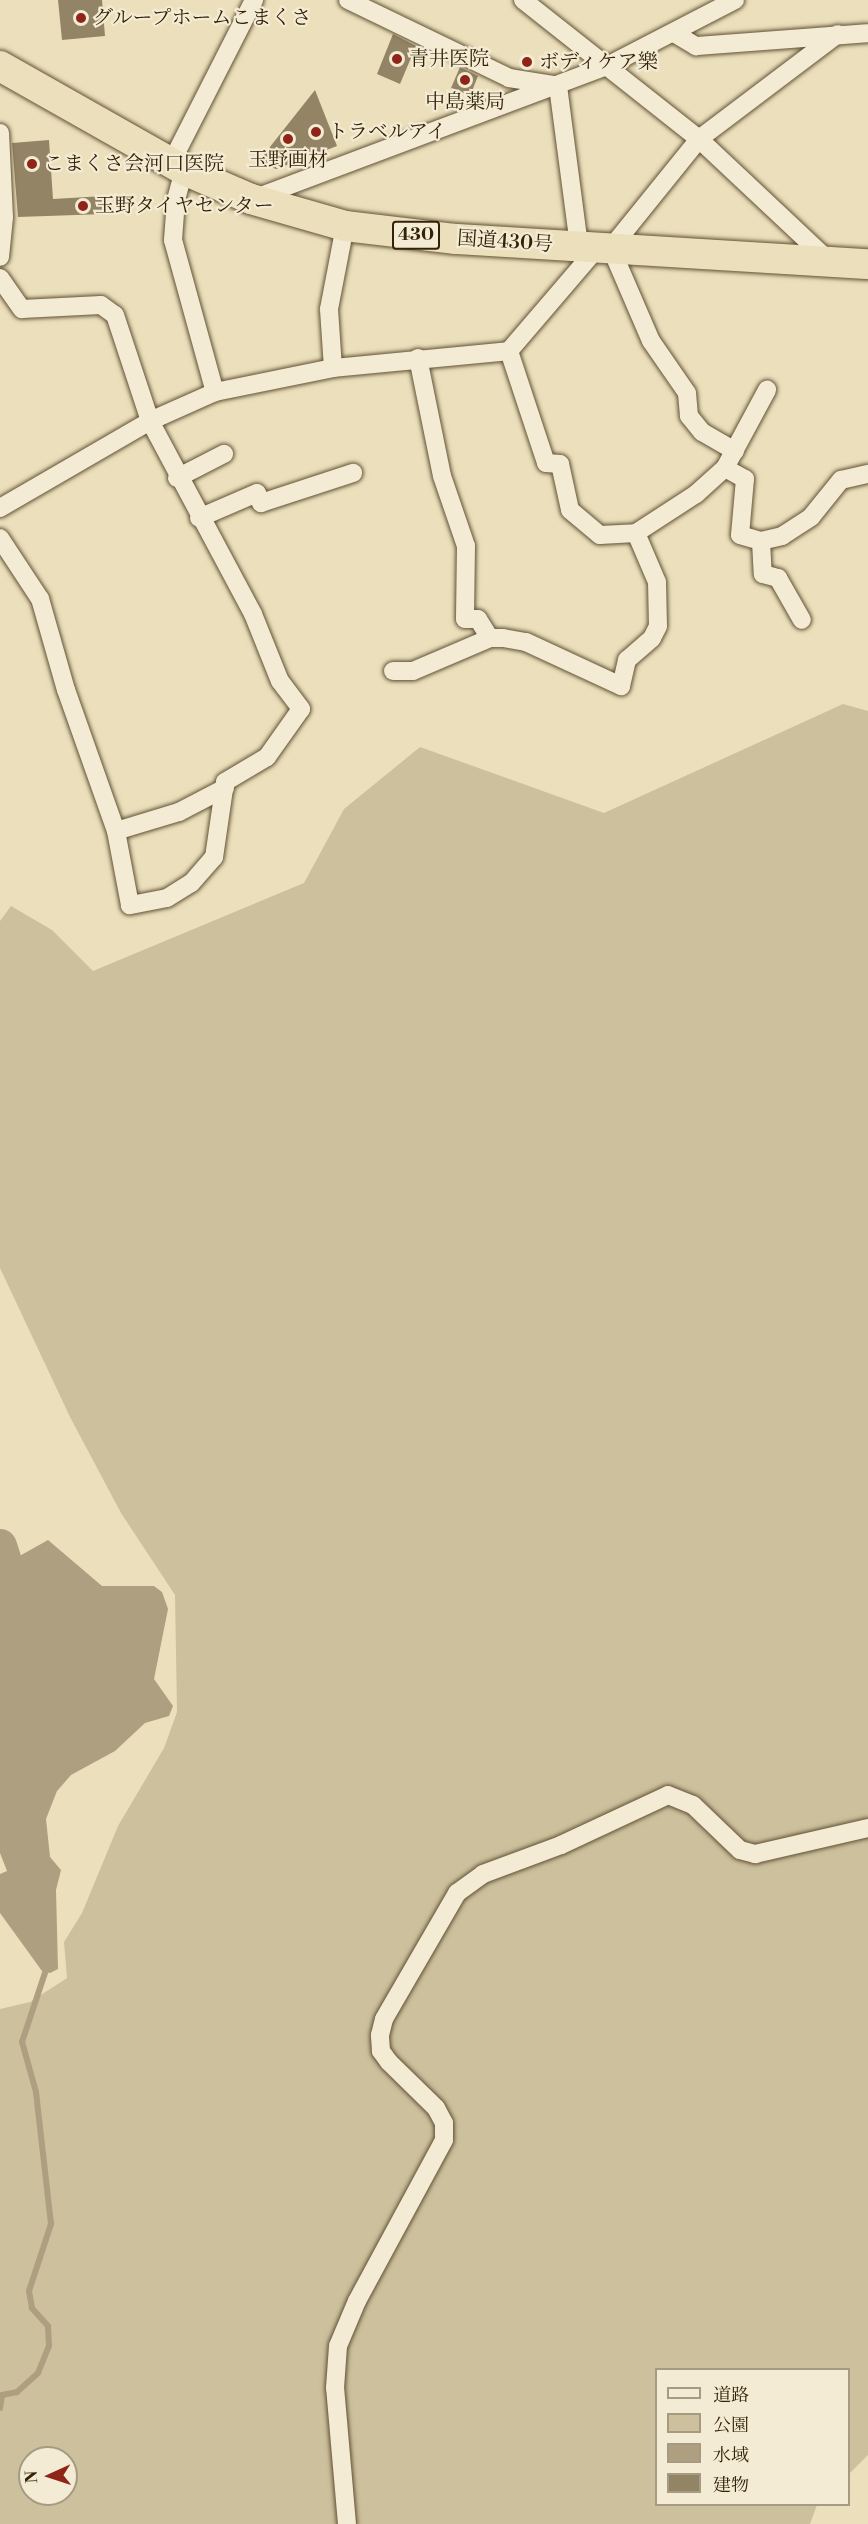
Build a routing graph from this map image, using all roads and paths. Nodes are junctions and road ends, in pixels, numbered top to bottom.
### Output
1 (254, 0) edge
2 (348, 0) edge
3 (523, 0) edge
4 (735, 0) edge
5 (674, 33) junction
6 (868, 33) edge
7 (838, 34) junction
8 (609, 65) junction
9 (0, 66) edge
10 (558, 86) junction
11 (0, 133) edge
12 (699, 139) junction
13 (178, 166) junction
14 (251, 199) junction
15 (345, 226) junction
16 (1, 247) edge
17 (596, 247) junction
18 (829, 261) junction
19 (868, 264) edge
20 (0, 278) edge
21 (509, 351) junction
22 (418, 358) junction
23 (333, 368) junction
24 (767, 390) dead end
25 (214, 392) junction
26 (150, 421) junction
27 (735, 451) junction
28 (224, 454) dead end
29 (725, 468) junction
30 (353, 473) dead end
31 (868, 474) edge
32 (177, 478) junction
33 (0, 508) edge
34 (199, 518) junction
35 (636, 533) junction
36 (0, 538) edge
37 (761, 541) junction
38 (802, 620) dead end
39 (490, 638) junction
40 (393, 671) dead end
41 (225, 788) junction
42 (116, 831) junction
43 (868, 1828) edge
44 (347, 2524) edge

1 - 13 street
2 - 10 street
3 - 8 street
4 - 5 street
5 - 7 street
5 - 8 street
6 - 7 street
7 - 12 street
8 - 10 street
8 - 12 street
9 - 13 highway, 国道430号 / 430
10 - 14 street
10 - 17 street
11 - 16 street
12 - 17 street
12 - 18 street
13 - 14 highway, 国道430号 / 430
13 - 25 street
14 - 15 highway, 国道430号 / 430
15 - 17 highway, 国道430号 / 430
15 - 23 street
17 - 18 highway, 国道430号 / 430
17 - 21 street
17 - 27 street
18 - 19 highway, 国道430号 / 430
20 - 26 street
21 - 22 street
21 - 35 street
22 - 23 street
22 - 39 street
23 - 25 street
24 - 27 street
25 - 26 street
26 - 32 street
26 - 33 street
27 - 29 street
28 - 32 street
29 - 35 street
29 - 37 street
30 - 34 street
31 - 37 street
32 - 34 street
34 - 41 street
35 - 39 street
36 - 42 street
37 - 38 street
39 - 40 street
41 - 42 street
41 - 42 street
43 - 44 street

